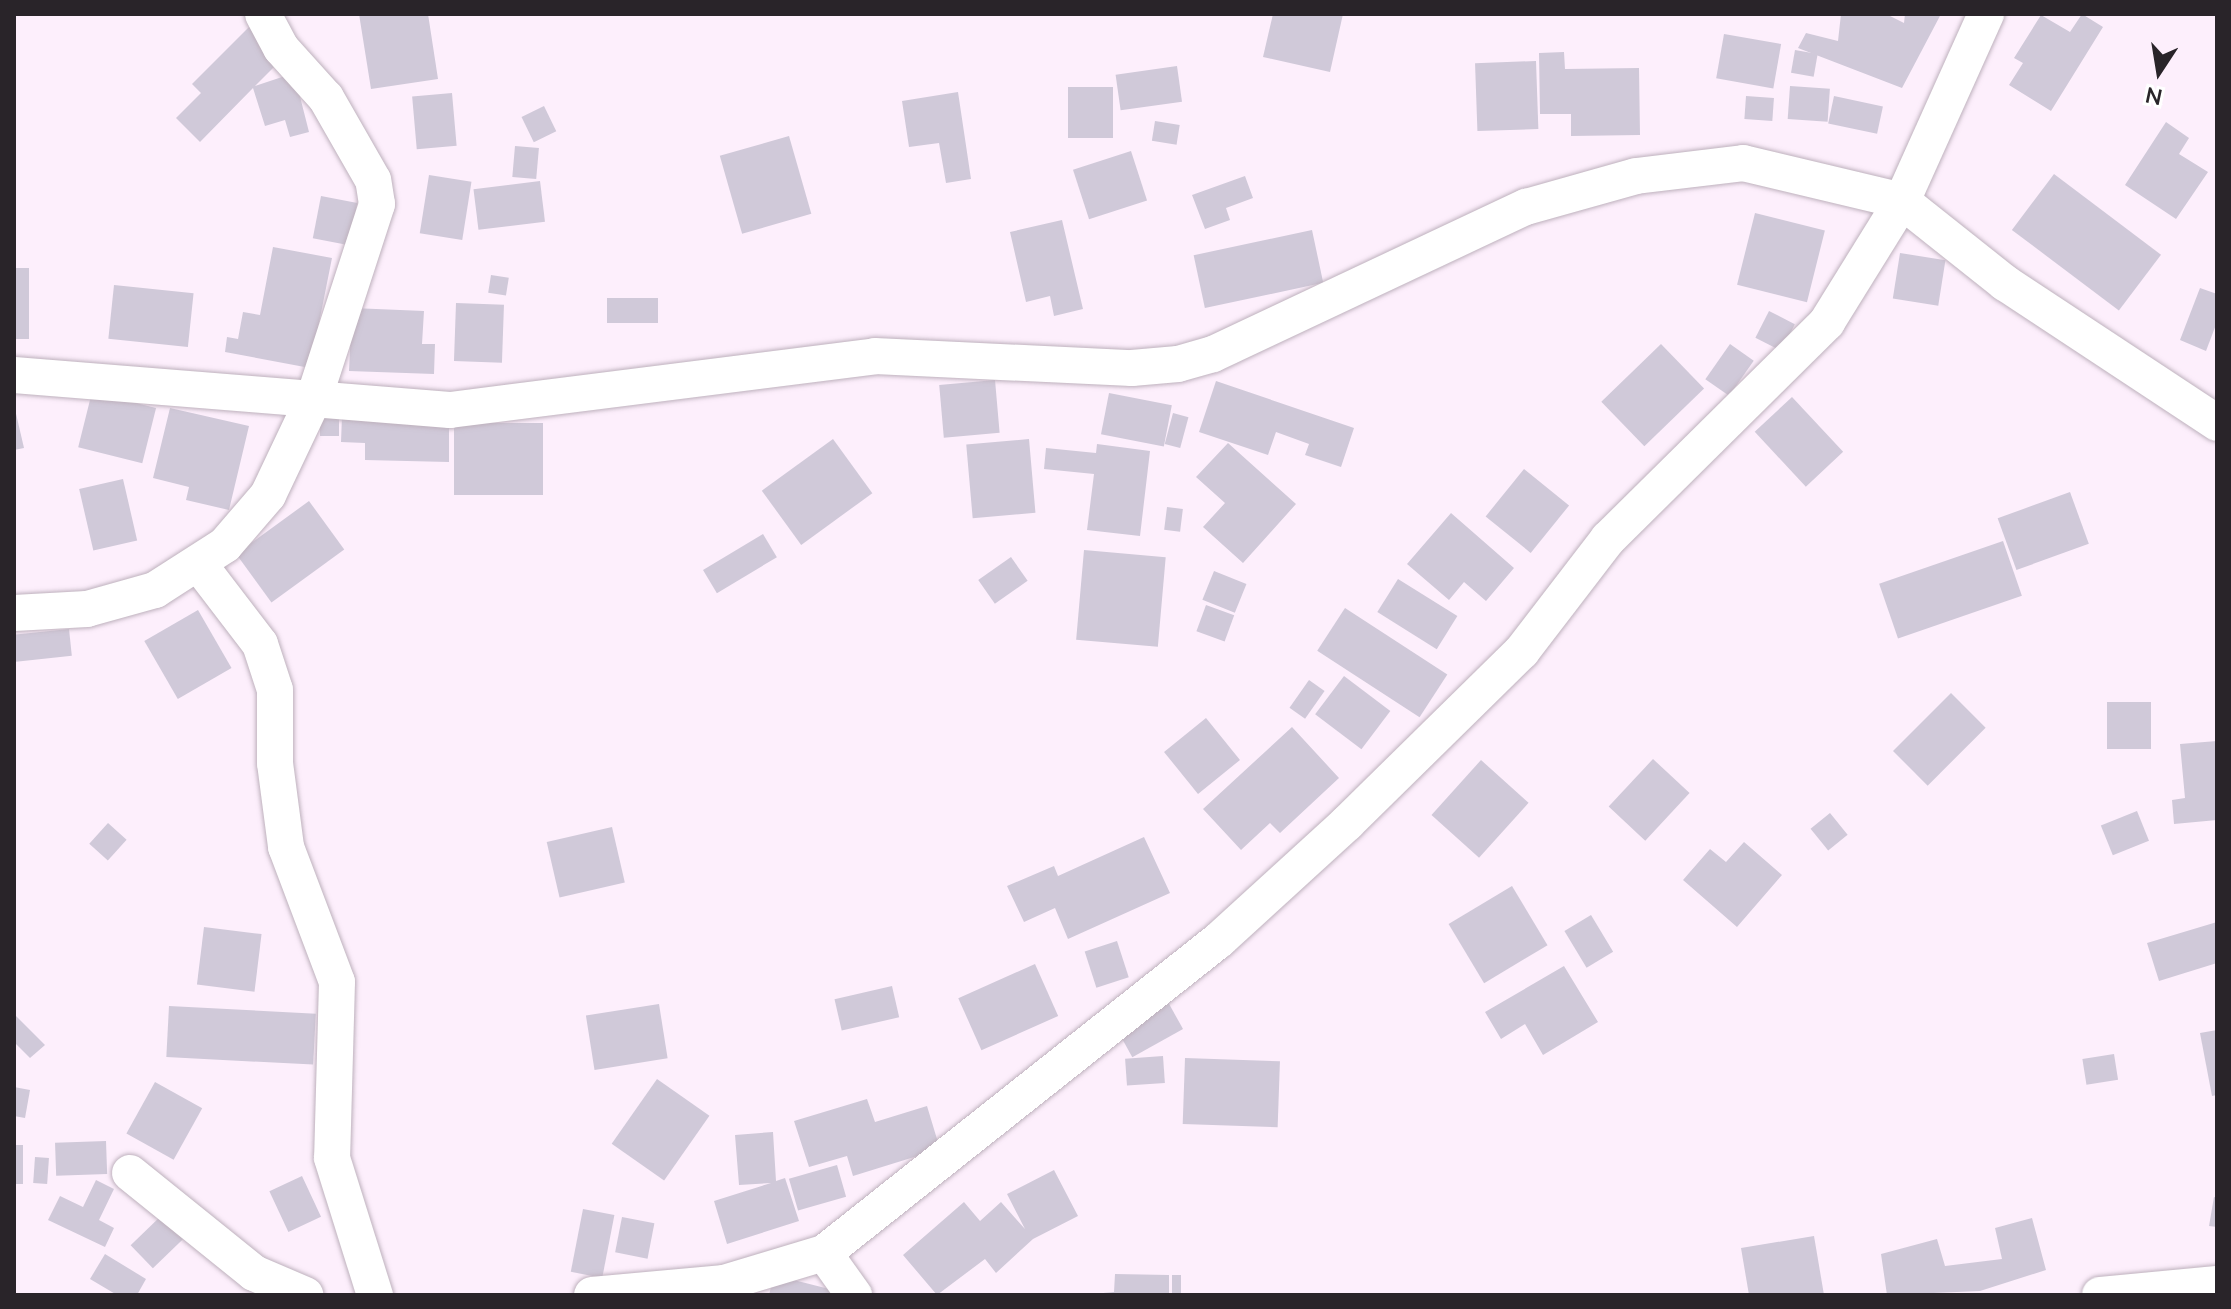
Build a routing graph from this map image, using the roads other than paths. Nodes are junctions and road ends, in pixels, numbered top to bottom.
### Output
1 (263, 14) edge
2 (1986, 14) edge
3 (1902, 201) junction
4 (14, 375) edge
5 (314, 398) junction
6 (2217, 423) edge
7 (198, 563) junction
8 (14, 613) edge
9 (130, 1173) dead end
10 (824, 1253) junction
11 (2217, 1284) edge
12 (305, 1295) edge
13 (375, 1295) edge
14 (592, 1295) edge
15 (854, 1295) edge
16 (2100, 1295) edge

1 - 5 street
2 - 3 street
3 - 5 street
3 - 6 street
3 - 10 street
4 - 5 street
5 - 7 street
7 - 8 street
7 - 13 street
9 - 12 street
10 - 14 street
10 - 15 street
11 - 16 street

